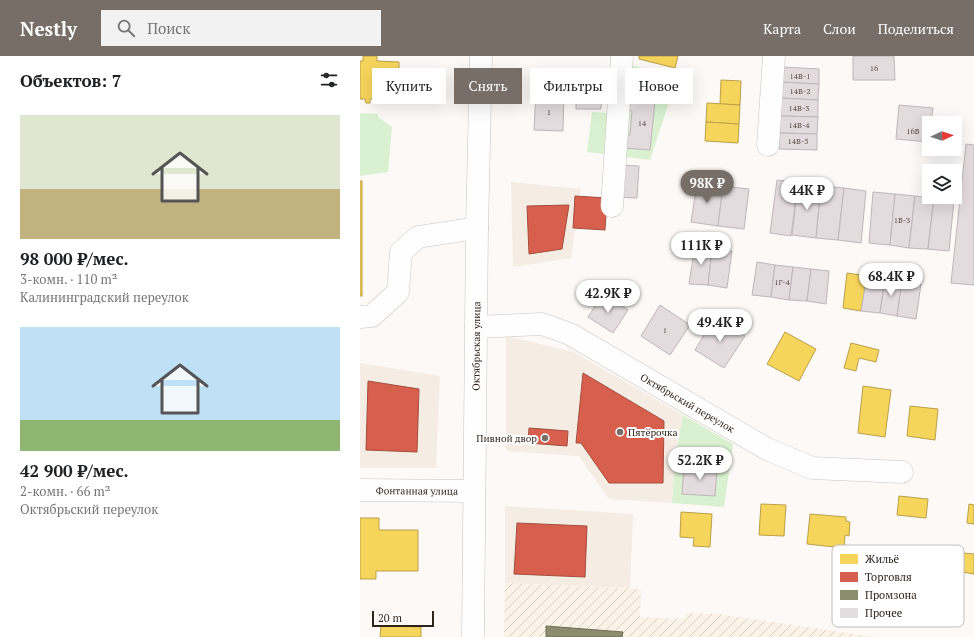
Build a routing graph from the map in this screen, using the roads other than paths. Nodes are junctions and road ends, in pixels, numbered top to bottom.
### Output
1 (481, 56) edge
2 (622, 56) edge
3 (774, 56) edge
4 (768, 145) dead end
5 (612, 206) dead end
6 (477, 228) junction
7 (360, 317) edge
8 (476, 327) junction
9 (902, 472) dead end
10 (360, 490) edge
11 (474, 491) junction
12 (472, 637) edge

1 - 6 street, Октябрьская улица
2 - 5 street
3 - 4 street
6 - 7 street
6 - 8 street, Октябрьская улица
8 - 9 street, Октябрьский переулок
8 - 11 street, Октябрьская улица
10 - 11 street, Фонтанная улица
11 - 12 street, Октябрьская улица

